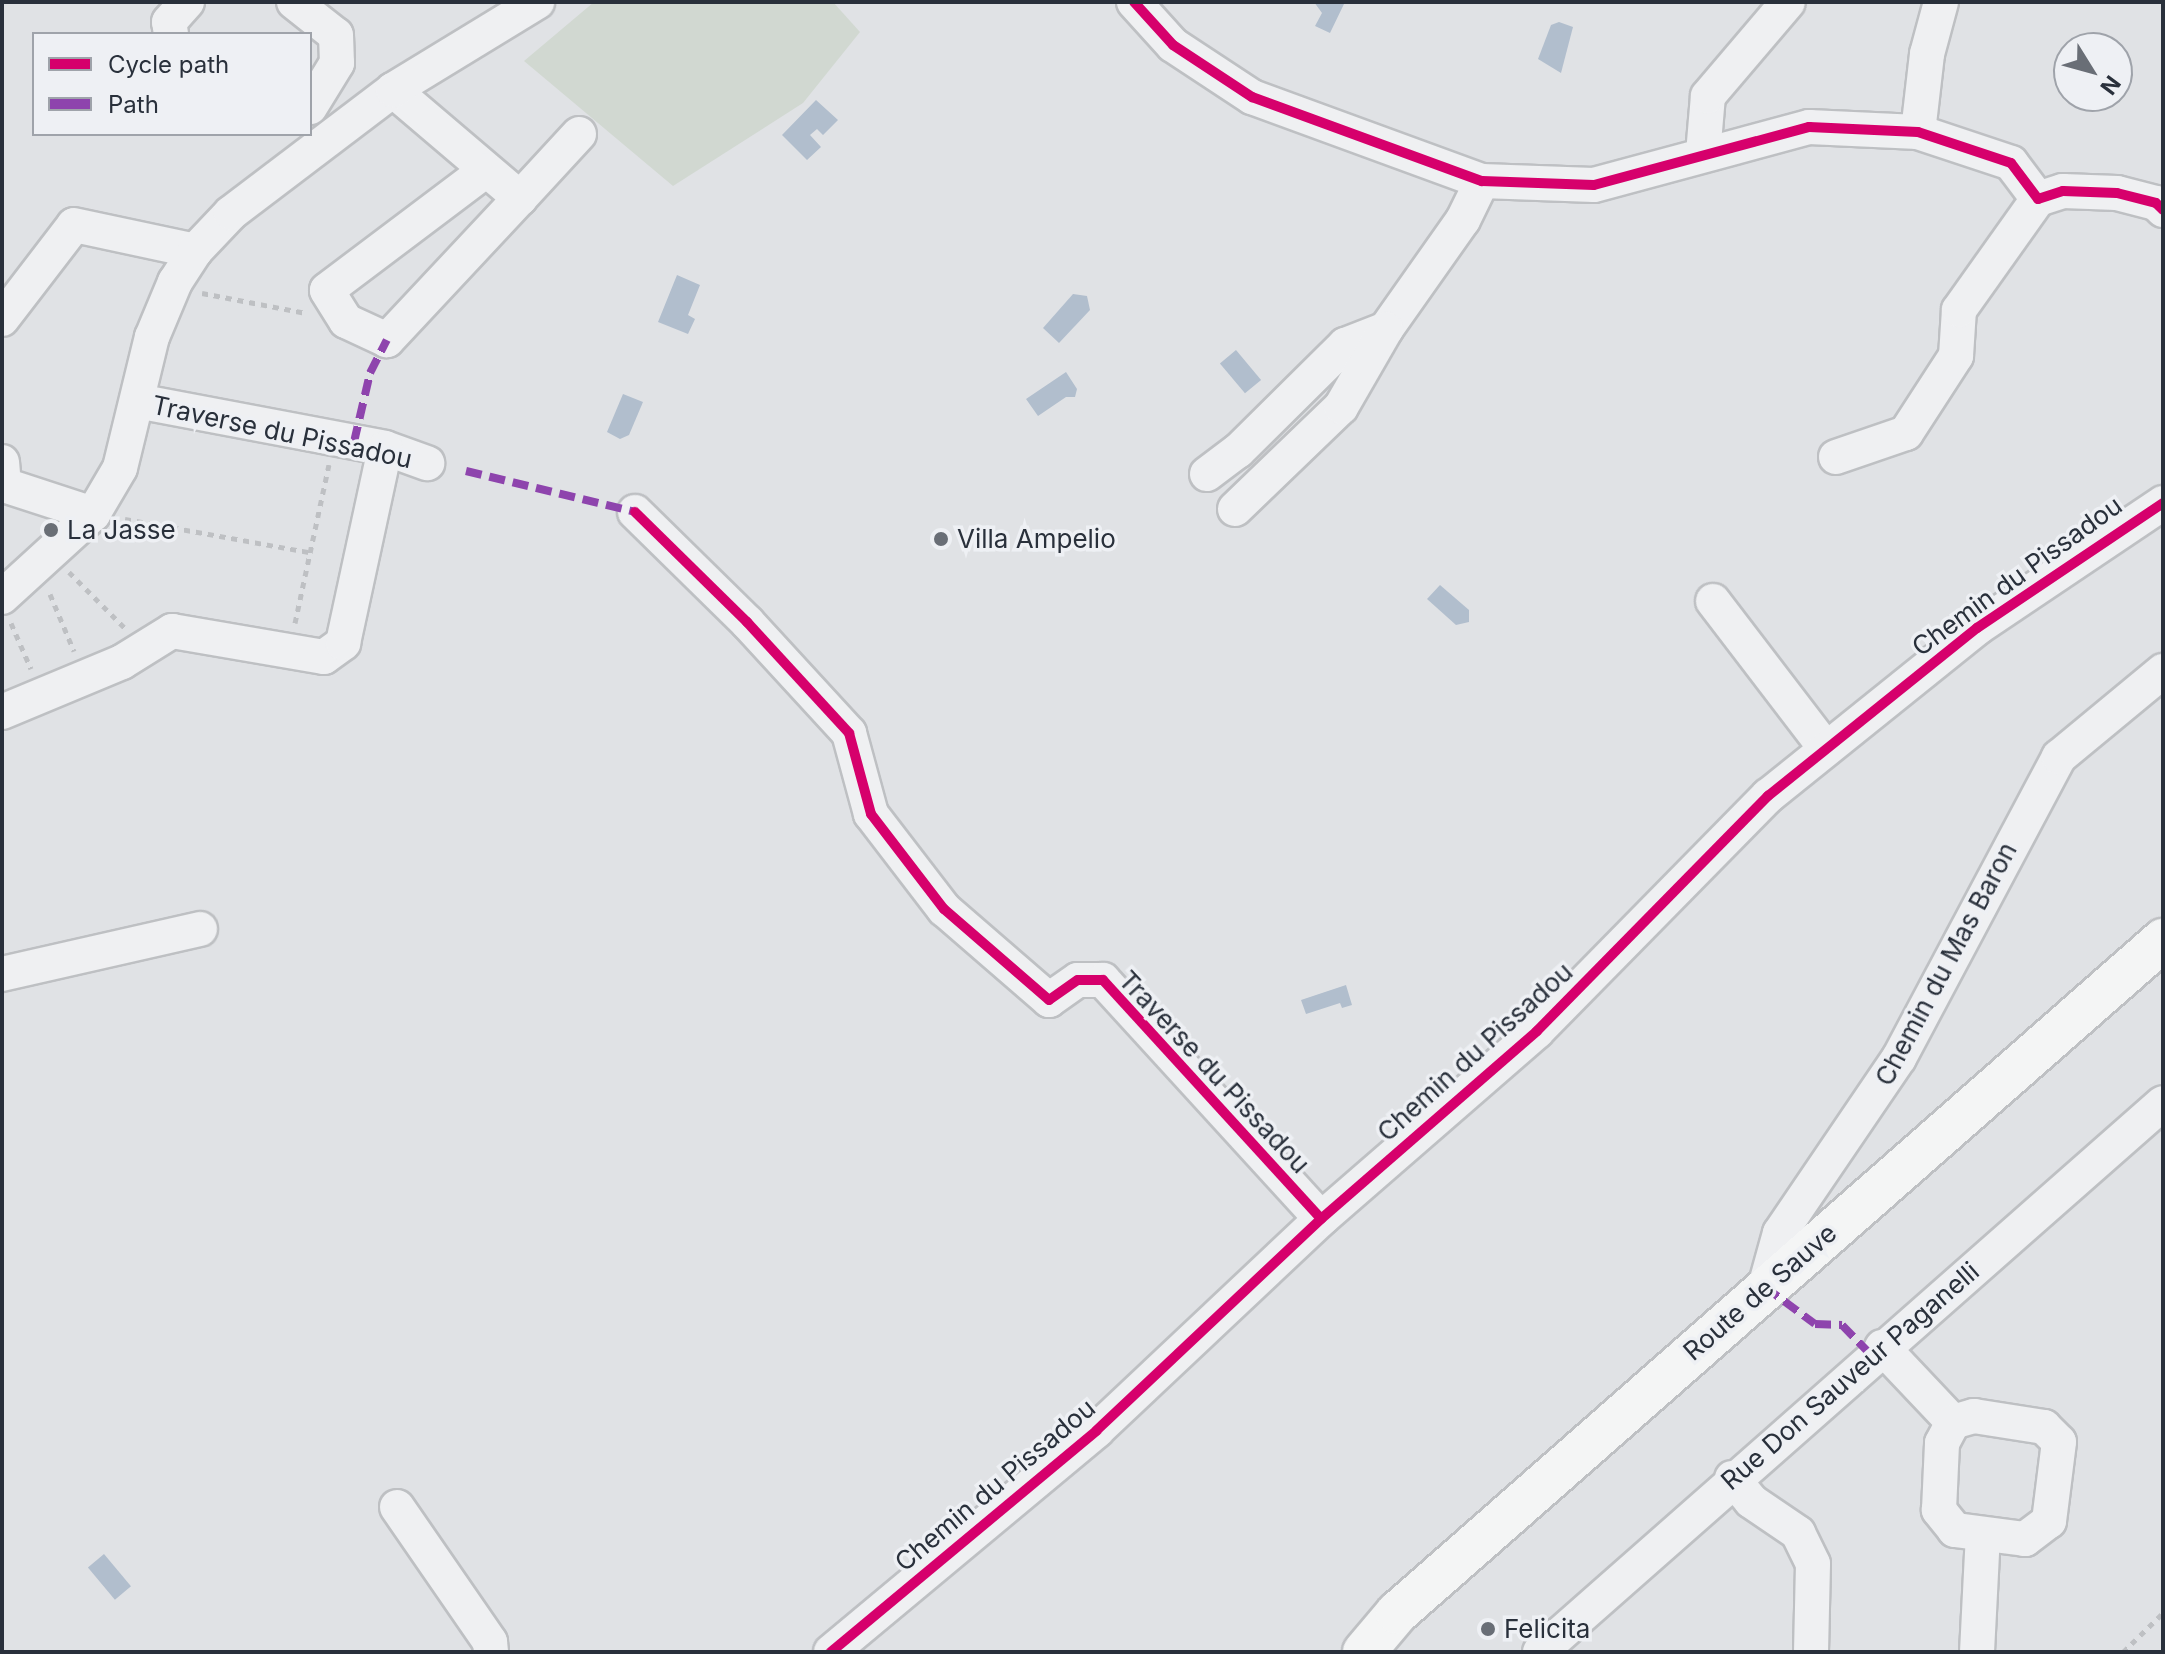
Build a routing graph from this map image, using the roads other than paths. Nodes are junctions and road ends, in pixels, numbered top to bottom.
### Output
1 (187, 2) edge
2 (294, 2) edge
3 (537, 2) edge
4 (557, 2) edge
5 (1134, 2) edge
6 (1788, 2) edge
7 (1941, 2) edge
8 (171, 32) edge
9 (472, 42) junction
10 (393, 90) junction
11 (312, 104) edge
12 (1918, 132) junction
13 (579, 134) dead end
14 (297, 149) edge
15 (1703, 154) junction
16 (486, 170) junction
17 (1482, 181) junction
18 (520, 198) junction
19 (2038, 199) junction
20 (2163, 210) edge
21 (195, 251) junction
22 (2, 319) edge
23 (1386, 329) junction
24 (137, 401) junction
25 (385, 448) junction
26 (1836, 457) dead end
27 (427, 463) dead end
28 (1207, 474) dead end
29 (3, 477) edge
30 (2163, 503) edge
31 (1235, 509) dead end
32 (635, 512) dead end
33 (107, 516) junction
34 (1713, 601) dead end
35 (4, 605) edge
36 (2163, 671) edge
37 (2, 712) edge
38 (1826, 749) junction
39 (200, 929) dead end
40 (2163, 940) edge
41 (2, 974) edge
42 (2163, 1103) edge
43 (1321, 1219) junction
44 (1765, 1287) junction
45 (1882, 1347) junction
46 (1953, 1422) junction
47 (1732, 1478) junction
48 (397, 1507) dead end
49 (1983, 1535) junction
50 (491, 1652) edge
51 (831, 1652) edge
52 (1364, 1652) edge
53 (1540, 1652) edge
54 (1811, 1652) edge
55 (1977, 1652) edge

1 - 8 street
2 - 11 street
3 - 9 street
4 - 9 street
5 - 17 street
6 - 15 street
7 - 12 street
9 - 10 street
10 - 14 street
10 - 16 street
12 - 15 street
12 - 19 street
13 - 18 street
14 - 21 street
15 - 17 street
16 - 18 street
16 - 18 street
17 - 23 street
19 - 20 street
19 - 26 street
21 - 22 street
21 - 24 street
23 - 28 street
23 - 31 street
24 - 25 street, Traverse du Pissadou
24 - 33 street
25 - 27 street, Traverse du Pissadou
25 - 37 street
29 - 33 street
30 - 38 street, Chemin du Pissadou
32 - 43 street, Traverse du Pissadou
33 - 35 street
34 - 38 street
36 - 44 street, Chemin du Mas Baron
38 - 43 street, Chemin du Pissadou
39 - 41 street
40 - 44 main road, Route de Sauve
42 - 45 street, Rue Don Sauveur Paganelli
43 - 51 street, Chemin du Pissadou
44 - 52 main road, Route de Sauve
45 - 46 street
45 - 47 street, Rue Don Sauveur Paganelli
46 - 49 street
46 - 49 street
47 - 53 street, Rue Don Sauveur Paganelli
47 - 54 street
48 - 50 street
49 - 55 street

